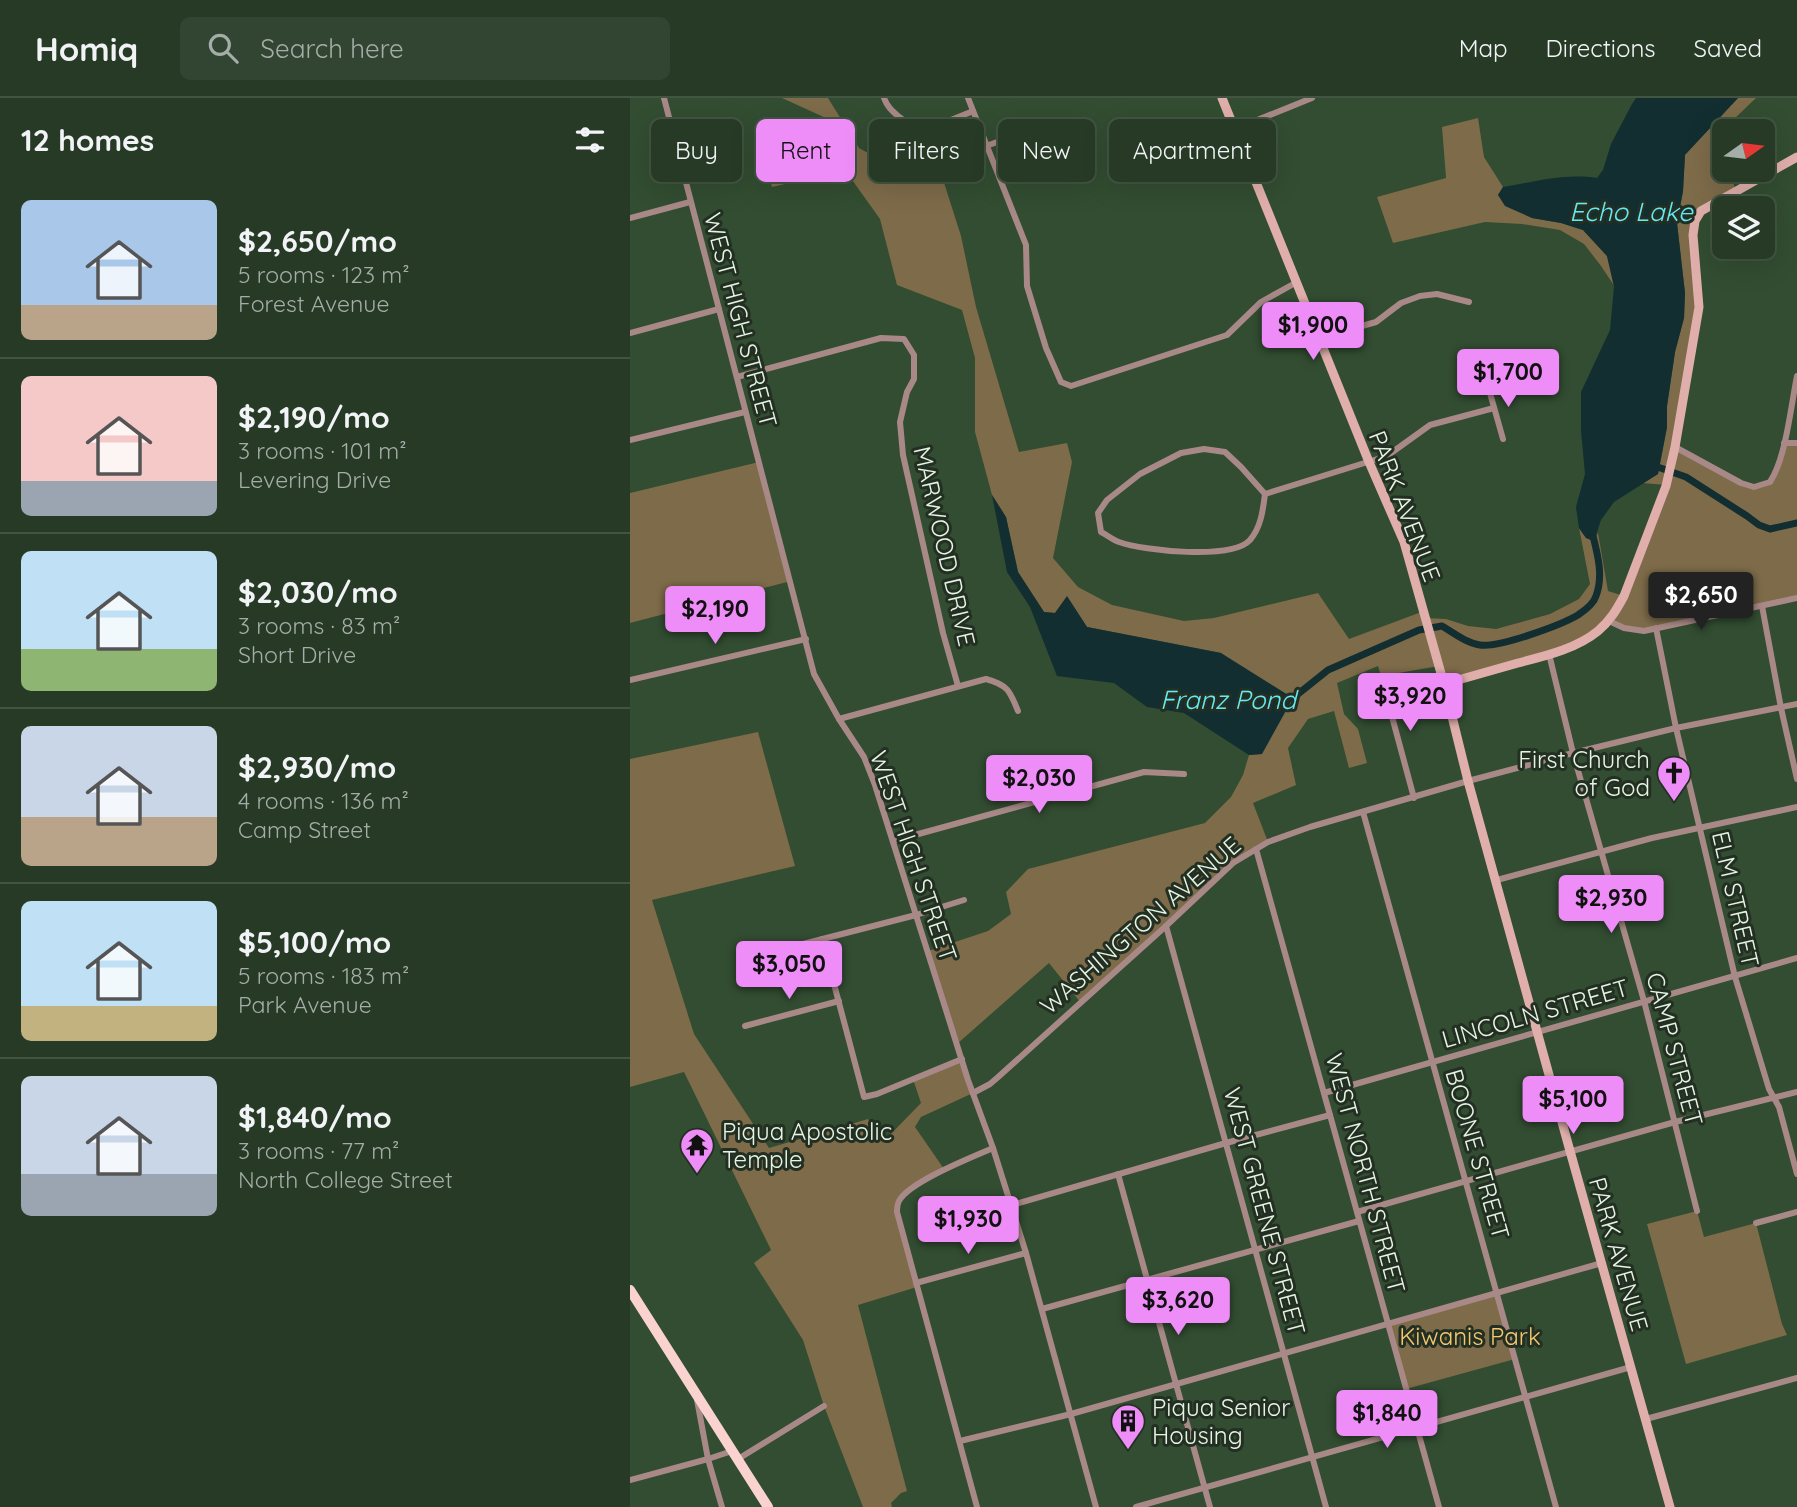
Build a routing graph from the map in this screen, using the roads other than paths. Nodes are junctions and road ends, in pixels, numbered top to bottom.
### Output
1 (664, 98) edge
2 (884, 98) edge
3 (968, 98) edge
4 (1222, 98) edge
5 (1312, 98) edge
6 (973, 111) junction
7 (1231, 119) edge
8 (1260, 119) edge
9 (998, 142) edge
10 (986, 146) junction
11 (1797, 157) edge
12 (1256, 182) edge
13 (690, 202) junction
14 (630, 218) edge
15 (1297, 282) junction
16 (1469, 302) dead end
17 (719, 309) junction
18 (630, 333) edge
19 (1320, 338) junction
20 (1797, 376) edge
21 (737, 377) junction
22 (1488, 386) dead end
23 (1494, 408) junction
24 (745, 412) junction
25 (1503, 439) dead end
26 (630, 440) edge
27 (1784, 443) junction
28 (1797, 443) edge
29 (1675, 447) junction
30 (1369, 462) junction
31 (1265, 494) junction
32 (1797, 598) edge
33 (1762, 606) junction
34 (1609, 621) junction
35 (1656, 628) junction
36 (806, 639) junction
37 (1549, 654) junction
38 (1381, 676) dead end
39 (630, 680) edge
40 (1444, 684) junction
41 (958, 686) junction
42 (1797, 704) edge
43 (1781, 708) junction
44 (1017, 711) dead end
45 (839, 719) junction
46 (1676, 728) junction
47 (1573, 753) junction
48 (1184, 774) dead end
49 (1797, 779) edge
50 (1468, 781) junction
51 (1414, 798) junction
52 (1797, 807) edge
53 (1363, 812) junction
54 (1699, 827) junction
55 (893, 841) junction
56 (1256, 849) junction
57 (1601, 852) junction
58 (1497, 880) junction
59 (964, 900) dead end
60 (916, 915) junction
61 (1166, 926) junction
62 (822, 939) junction
63 (772, 952) dead end
64 (1797, 958) edge
65 (1735, 977) junction
66 (839, 1001) junction
67 (1644, 1001) junction
68 (745, 1026) dead end
69 (1538, 1032) junction
70 (962, 1059) junction
71 (1433, 1063) junction
72 (973, 1093) junction
73 (1324, 1093) junction
74 (1797, 1093) edge
75 (1773, 1099) junction
76 (1330, 1115) junction
77 (1675, 1122) junction
78 (1226, 1143) junction
79 (993, 1148) junction
80 (1570, 1151) junction
81 (1118, 1174) junction
82 (1797, 1174) edge
83 (1466, 1182) junction
84 (1012, 1205) junction
85 (1697, 1210) dead end
86 (1357, 1212) junction
87 (1797, 1212) edge
88 (1359, 1221) junction
89 (1756, 1223) dead end
90 (1255, 1250) junction
91 (1026, 1253) junction
92 (1602, 1263) junction
93 (1148, 1280) junction
94 (916, 1283) junction
95 (630, 1290) edge
96 (1496, 1293) junction
97 (1042, 1309) junction
98 (1388, 1324) junction
99 (1284, 1353) junction
100 (1631, 1367) junction
101 (1797, 1378) edge
102 (1177, 1384) junction
103 (696, 1395) junction
104 (1525, 1397) junction
105 (824, 1406) dead end
106 (1071, 1414) junction
107 (1646, 1419) junction
108 (1417, 1427) junction
109 (960, 1441) junction
110 (735, 1455) junction
111 (1312, 1457) junction
112 (708, 1459) junction
113 (630, 1480) edge
114 (1205, 1487) junction
115 (722, 1507) edge
116 (768, 1507) edge
117 (977, 1507) edge
118 (1096, 1507) edge
119 (1136, 1507) edge
120 (1210, 1507) edge
121 (1326, 1507) edge
122 (1439, 1507) edge
123 (1556, 1507) edge
124 (1670, 1507) edge

1 - 13 street, WEST HIGH STREET
2 - 6 street
3 - 6 street
4 - 7 street, PARK AVENUE
5 - 8 street
6 - 10 street
9 - 10 street
10 - 15 street
11 - 29 street
12 - 15 street, PARK AVENUE
13 - 14 street
13 - 17 street, WEST HIGH STREET
15 - 19 street, PARK AVENUE
16 - 19 street
17 - 18 street
17 - 21 street, WEST HIGH STREET
19 - 30 street, PARK AVENUE
20 - 27 street
21 - 24 street, WEST HIGH STREET
21 - 41 street, MARWOOD DRIVE
22 - 23 street
23 - 25 street
23 - 30 street
24 - 26 street
24 - 36 street, WEST HIGH STREET
27 - 28 street
27 - 29 street
29 - 34 street
30 - 31 street
30 - 40 street, PARK AVENUE
31 - 31 street
32 - 33 street
33 - 35 street
33 - 43 street
34 - 35 street
34 - 37 street
35 - 46 street, ELM STREET
36 - 39 street
36 - 45 street, WEST HIGH STREET
37 - 40 street
37 - 47 street, CAMP STREET
38 - 51 street
40 - 50 street, PARK AVENUE
41 - 44 street
41 - 45 street
42 - 43 street, WASHINGTON AVENUE
43 - 46 street, WASHINGTON AVENUE
43 - 49 street
45 - 55 street, WEST HIGH STREET
46 - 47 street, WASHINGTON AVENUE
46 - 54 street, ELM STREET
47 - 50 street, WASHINGTON AVENUE
47 - 57 street, CAMP STREET
48 - 55 street
50 - 51 street, WASHINGTON AVENUE
50 - 58 street, PARK AVENUE
51 - 53 street, WASHINGTON AVENUE
52 - 54 street
53 - 56 street, WASHINGTON AVENUE
53 - 71 street, BOONE STREET
54 - 57 street
54 - 65 street, ELM STREET
55 - 60 street, WEST HIGH STREET
56 - 61 street, WASHINGTON AVENUE
56 - 73 street, WEST NORTH STREET
57 - 58 street
57 - 67 street, CAMP STREET
58 - 69 street, PARK AVENUE
59 - 60 street
60 - 62 street
60 - 70 street, WEST HIGH STREET
61 - 72 street, WASHINGTON AVENUE
61 - 78 street, WEST GREENE STREET
62 - 63 street
62 - 66 street
64 - 65 street, LINCOLN STREET
65 - 67 street, LINCOLN STREET
65 - 75 street, ELM STREET
66 - 68 street
66 - 70 street
67 - 69 street, LINCOLN STREET
67 - 77 street, CAMP STREET
69 - 71 street, LINCOLN STREET
69 - 80 street, PARK AVENUE
70 - 72 street, WEST HIGH STREET
71 - 73 street, LINCOLN STREET
71 - 83 street, BOONE STREET
72 - 79 street, WEST HIGH STREET
73 - 76 street, WEST NORTH STREET
74 - 75 street
75 - 77 street
75 - 82 street, ELM STREET
76 - 78 street
76 - 86 street, WEST NORTH STREET
77 - 80 street
77 - 85 street, CAMP STREET
78 - 81 street
78 - 90 street, WEST GREENE STREET
79 - 84 street, WEST HIGH STREET
79 - 94 street
80 - 83 street
80 - 92 street, PARK AVENUE
81 - 84 street
81 - 93 street
83 - 86 street
83 - 96 street, BOONE STREET
84 - 91 street, WEST HIGH STREET
86 - 88 street, WEST NORTH STREET
87 - 89 street
88 - 90 street
88 - 98 street, WEST NORTH STREET
90 - 93 street
90 - 99 street, WEST GREENE STREET
91 - 94 street
91 - 97 street, WEST HIGH STREET
92 - 96 street
92 - 100 street, PARK AVENUE
93 - 97 street
93 - 102 street
94 - 109 street
95 - 103 main road
96 - 98 street
96 - 104 street, BOONE STREET
97 - 106 street, WEST HIGH STREET
98 - 99 street
98 - 108 street, WEST NORTH STREET
99 - 102 street
99 - 111 street, WEST GREENE STREET
100 - 104 street
100 - 107 street, PARK AVENUE
101 - 107 street
102 - 106 street
102 - 114 street
103 - 110 main road
103 - 112 street
104 - 108 street
104 - 123 street, BOONE STREET
105 - 110 street
106 - 109 street
106 - 118 street, WEST HIGH STREET
107 - 124 street, PARK AVENUE
108 - 111 street
108 - 122 street, WEST NORTH STREET
109 - 117 street
110 - 112 street
110 - 116 main road
111 - 114 street
111 - 121 street, WEST GREENE STREET
112 - 113 street
112 - 115 street
114 - 119 street
114 - 120 street

